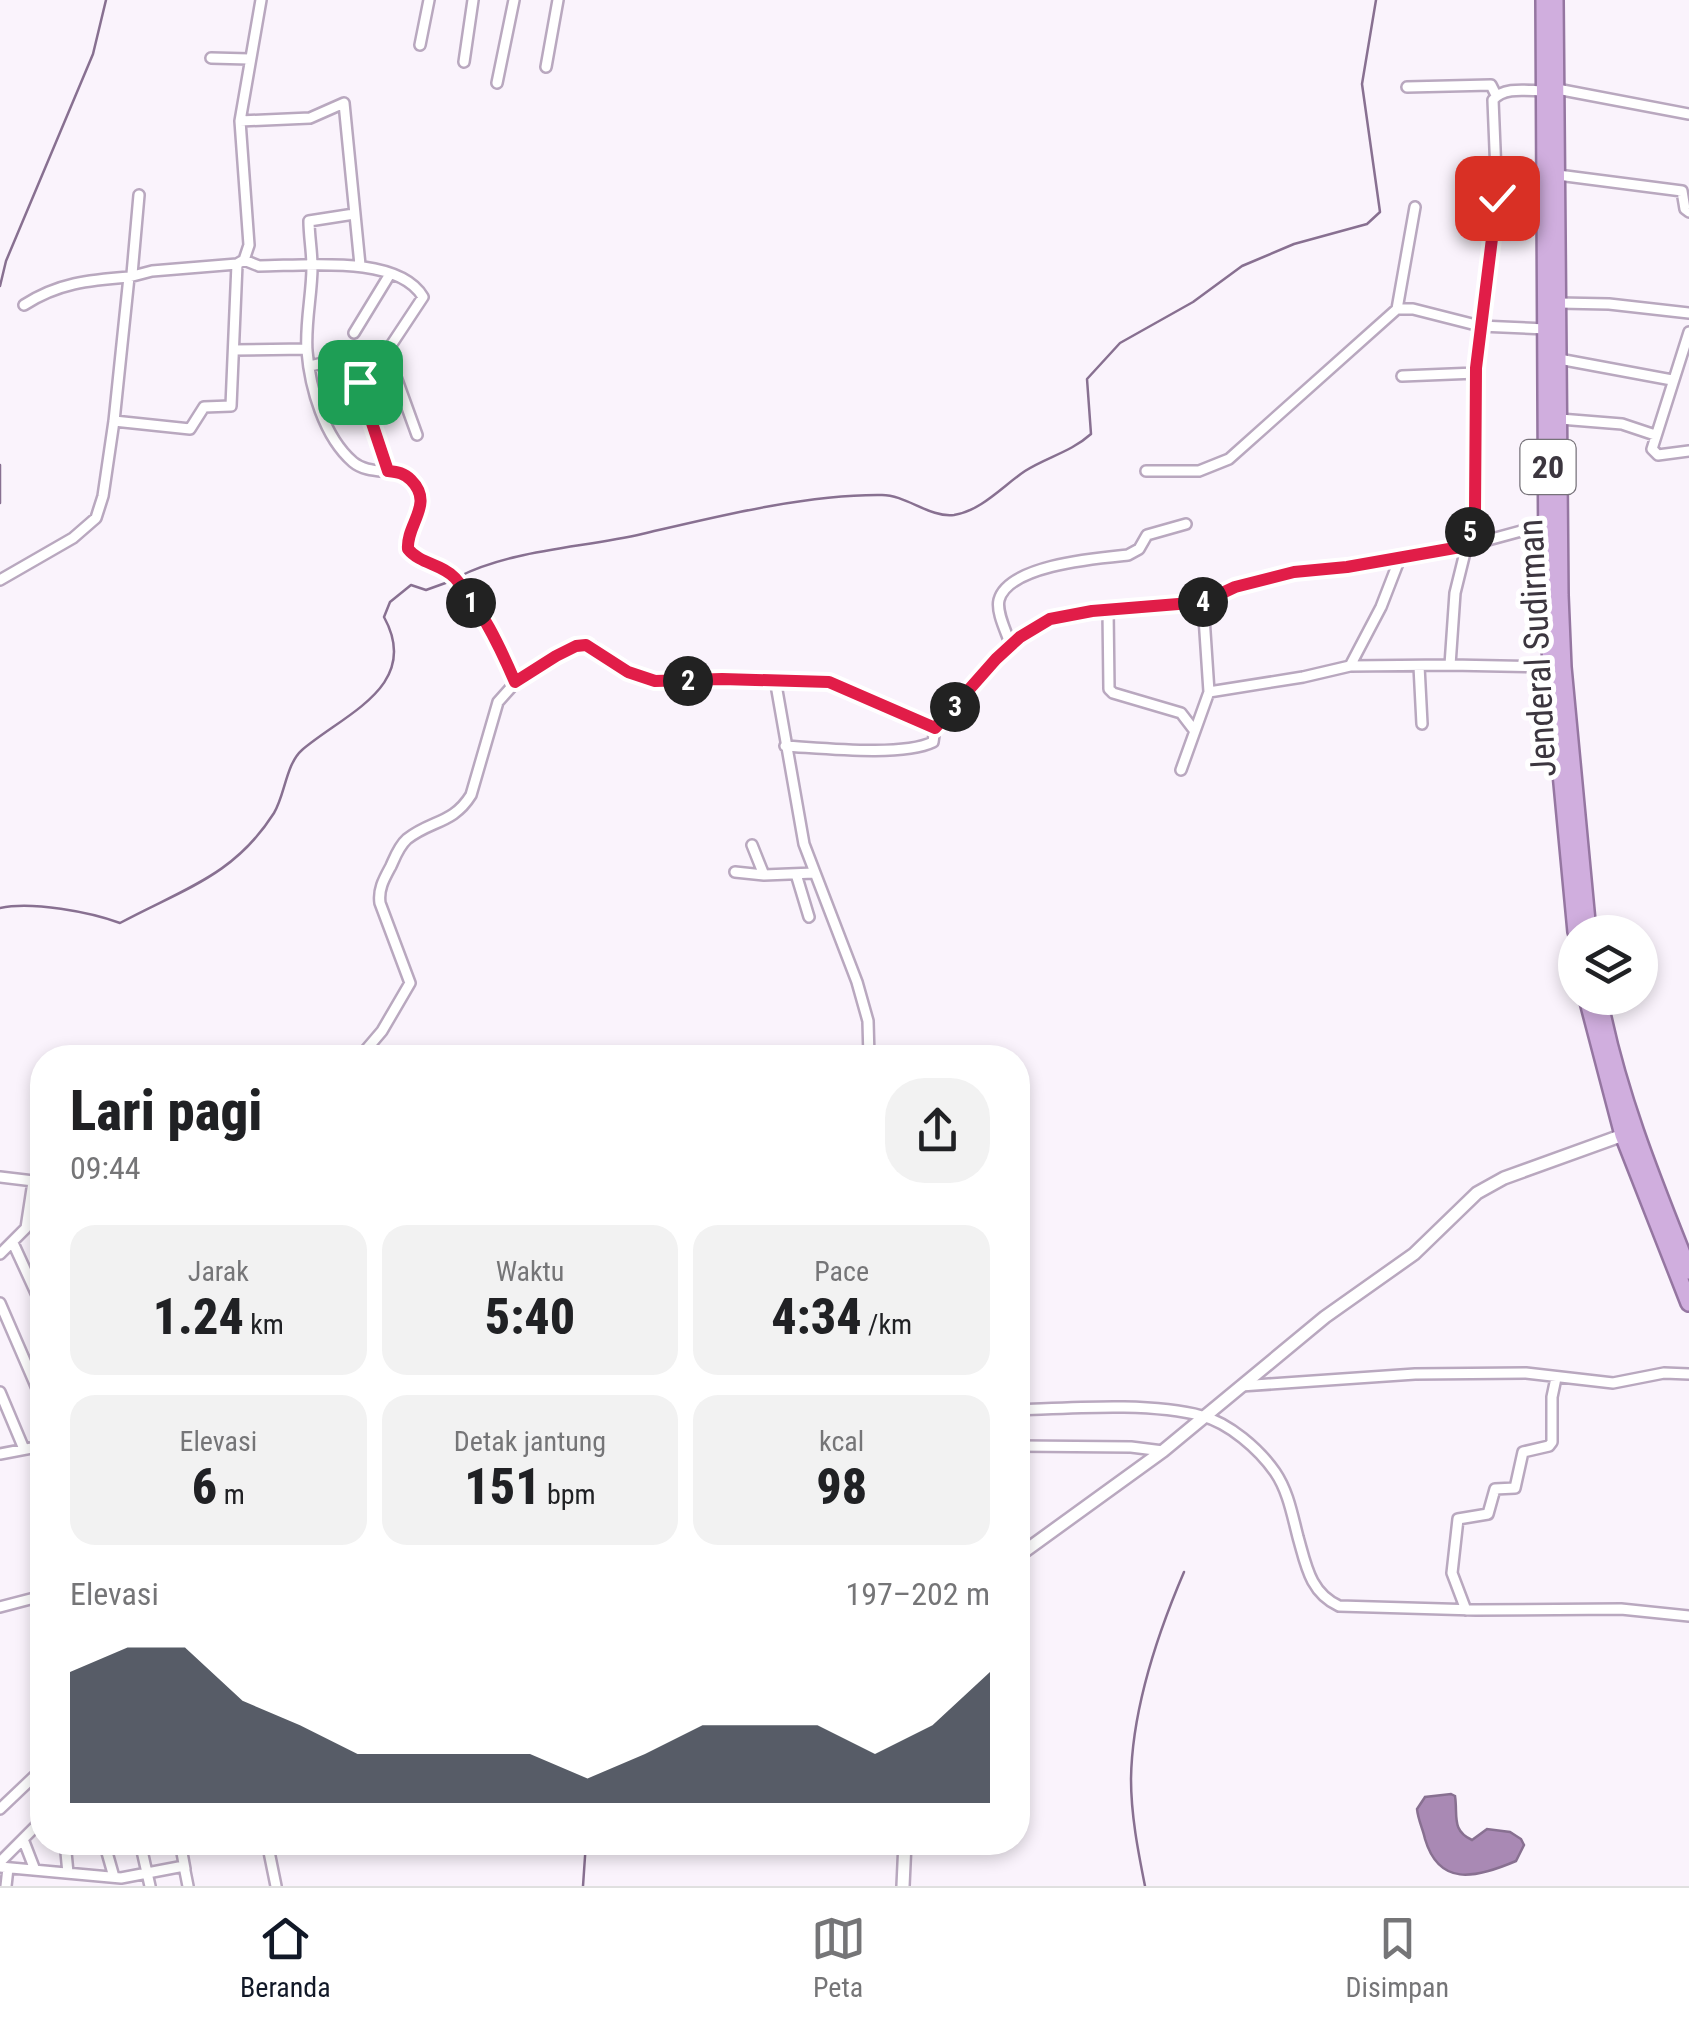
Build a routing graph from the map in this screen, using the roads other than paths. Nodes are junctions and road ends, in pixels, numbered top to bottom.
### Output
1 (262, 0) edge
2 (430, 0) edge
3 (473, 0) edge
4 (514, 0) edge
5 (558, 0) edge
6 (1544, 0) edge
7 (1555, 0) edge
8 (420, 45) dead end
9 (211, 58) dead end
10 (249, 60) junction
11 (464, 62) dead end
12 (546, 67) dead end
13 (497, 83) dead end
14 (1407, 87) dead end
15 (1551, 90) junction
16 (1496, 96) junction
17 (1689, 114) edge
18 (240, 121) junction
19 (1552, 175) junction
20 (1496, 182) junction
21 (138, 194) dead end
22 (1415, 206) dead end
23 (1689, 212) edge
24 (354, 214) junction
25 (1547, 224) junction
26 (1494, 226) junction
27 (240, 262) junction
28 (360, 265) junction
29 (312, 266) junction
30 (390, 274) junction
31 (130, 276) junction
32 (1558, 302) junction
33 (24, 304) dead end
34 (1397, 309) junction
35 (1689, 313) edge
36 (1480, 326) junction
37 (1547, 328) junction
38 (1689, 332) edge
39 (354, 333) dead end
40 (306, 349) junction
41 (234, 350) junction
42 (1559, 359) junction
43 (380, 362) dead end
44 (310, 366) junction
45 (1476, 373) junction
46 (1402, 376) dead end
47 (1672, 380) junction
48 (358, 381) junction
49 (1560, 419) junction
50 (114, 421) junction
51 (418, 435) dead end
52 (1656, 435) junction
53 (1689, 451) edge
54 (388, 471) junction
55 (1146, 471) dead end
56 (1186, 524) dead end
57 (1547, 524) junction
58 (1466, 546) junction
59 (1400, 558) junction
60 (0, 580) edge
61 (1203, 602) junction
62 (1108, 610) junction
63 (1011, 646) junction
64 (1450, 665) junction
65 (1350, 666) junction
66 (1419, 666) junction
67 (1551, 667) junction
68 (775, 680) junction
69 (515, 682) junction
70 (1209, 692) junction
71 (1422, 724) dead end
72 (935, 728) junction
73 (1194, 730) junction
74 (785, 746) junction
75 (1181, 770) dead end
76 (752, 844) dead end
77 (735, 872) dead end
78 (814, 873) junction
79 (796, 874) junction
80 (764, 875) junction
81 (1574, 915) edge
82 (1586, 915) edge
83 (809, 917) dead end
84 (1591, 1015) edge
85 (1603, 1015) edge
86 (370, 1045) edge
87 (868, 1045) edge
88 (1623, 1135) junction
89 (0, 1177) edge
90 (30, 1181) edge
91 (30, 1213) edge
92 (14, 1243) junction
93 (0, 1254) edge
94 (1689, 1270) edge
95 (30, 1279) edge
96 (0, 1303) edge
97 (1689, 1303) edge
98 (30, 1372) edge
99 (1689, 1374) edge
100 (1556, 1378) junction
101 (1241, 1386) junction
102 (0, 1392) edge
103 (1030, 1410) edge
104 (1205, 1416) junction
105 (1030, 1446) edge
106 (30, 1448) edge
107 (24, 1449) junction
108 (1164, 1451) junction
109 (0, 1454) edge
110 (1030, 1547) edge
111 (30, 1599) edge
112 (0, 1607) edge
113 (1466, 1610) junction
114 (1689, 1616) edge
115 (30, 1780) edge
116 (0, 1808) edge
117 (30, 1832) edge
118 (23, 1839) junction
119 (30, 1852) edge
120 (32, 1855) edge
121 (66, 1855) edge
122 (109, 1855) edge
123 (143, 1855) edge
124 (270, 1855) edge
125 (904, 1855) edge
126 (3, 1866) edge
127 (40, 1871) junction
128 (68, 1873) junction
129 (146, 1873) junction
130 (80, 1874) junction
131 (186, 1878) edge
132 (118, 1880) edge
133 (6, 1886) edge
134 (44, 1886) edge
135 (78, 1886) edge
136 (150, 1886) edge
137 (276, 1886) edge
138 (902, 1886) edge

1 - 10 street
2 - 8 street
3 - 11 street
4 - 13 street
5 - 12 street
6 - 15 highway, 20
7 - 15 highway, 20
9 - 10 street
10 - 18 street
14 - 16 street
15 - 16 street
15 - 17 street
15 - 19 highway, 20
16 - 20 street
18 - 24 street
18 - 27 street
19 - 20 street
19 - 23 street
19 - 25 highway, 20
19 - 32 highway, Jenderal Sudirman / 20
20 - 26 street
21 - 31 street
22 - 34 street
24 - 28 street
24 - 29 street
25 - 26 street
25 - 37 highway, 20
26 - 36 street
27 - 29 street
27 - 31 street
27 - 41 street
28 - 29 street
28 - 30 street
29 - 40 street
30 - 39 street
30 - 43 street
31 - 33 street
31 - 50 street
32 - 35 street
32 - 42 highway, Jenderal Sudirman / 20
34 - 36 street
34 - 55 street
36 - 37 street
36 - 45 street
37 - 57 highway, 20
38 - 47 street
40 - 41 street
40 - 44 street
41 - 50 street
42 - 47 street
42 - 49 highway, Jenderal Sudirman / 20
44 - 48 street
44 - 54 street
45 - 46 street
45 - 58 street
47 - 52 street
48 - 51 street
48 - 54 street
49 - 52 street
49 - 82 highway, Jenderal Sudirman / 20
50 - 60 street
52 - 53 street
54 - 69 street
56 - 63 street
57 - 58 street
57 - 67 highway, 20
58 - 59 street
58 - 64 street
59 - 61 street
59 - 65 street
61 - 62 street
61 - 70 street
62 - 63 street
62 - 73 street
63 - 72 street
64 - 66 street
64 - 67 street
65 - 66 street
65 - 70 street
66 - 71 street
67 - 81 highway, 20
68 - 69 street
68 - 72 street
68 - 74 street
69 - 86 street
70 - 73 street
72 - 74 street
73 - 75 street
74 - 78 street
76 - 80 street
77 - 80 street
78 - 79 street
78 - 87 street
79 - 80 street
79 - 83 street
84 - 88 highway
85 - 94 highway
88 - 97 highway
88 - 101 street
89 - 90 street
91 - 92 street
92 - 93 street
92 - 95 street
96 - 98 street
99 - 100 street
100 - 101 street
100 - 113 street
101 - 104 street
102 - 107 street
103 - 104 street
104 - 108 street
104 - 113 street
105 - 108 street
106 - 107 street
107 - 109 street
108 - 110 street
111 - 112 street
113 - 114 street
115 - 116 street
117 - 118 street
118 - 119 street
118 - 126 street
120 - 127 street
121 - 128 street
122 - 132 street
123 - 129 street
124 - 137 street
125 - 138 street
126 - 127 street
126 - 133 street
127 - 128 street
127 - 134 street
128 - 130 street
129 - 131 street
129 - 132 street
129 - 136 street
130 - 132 street
130 - 135 street

